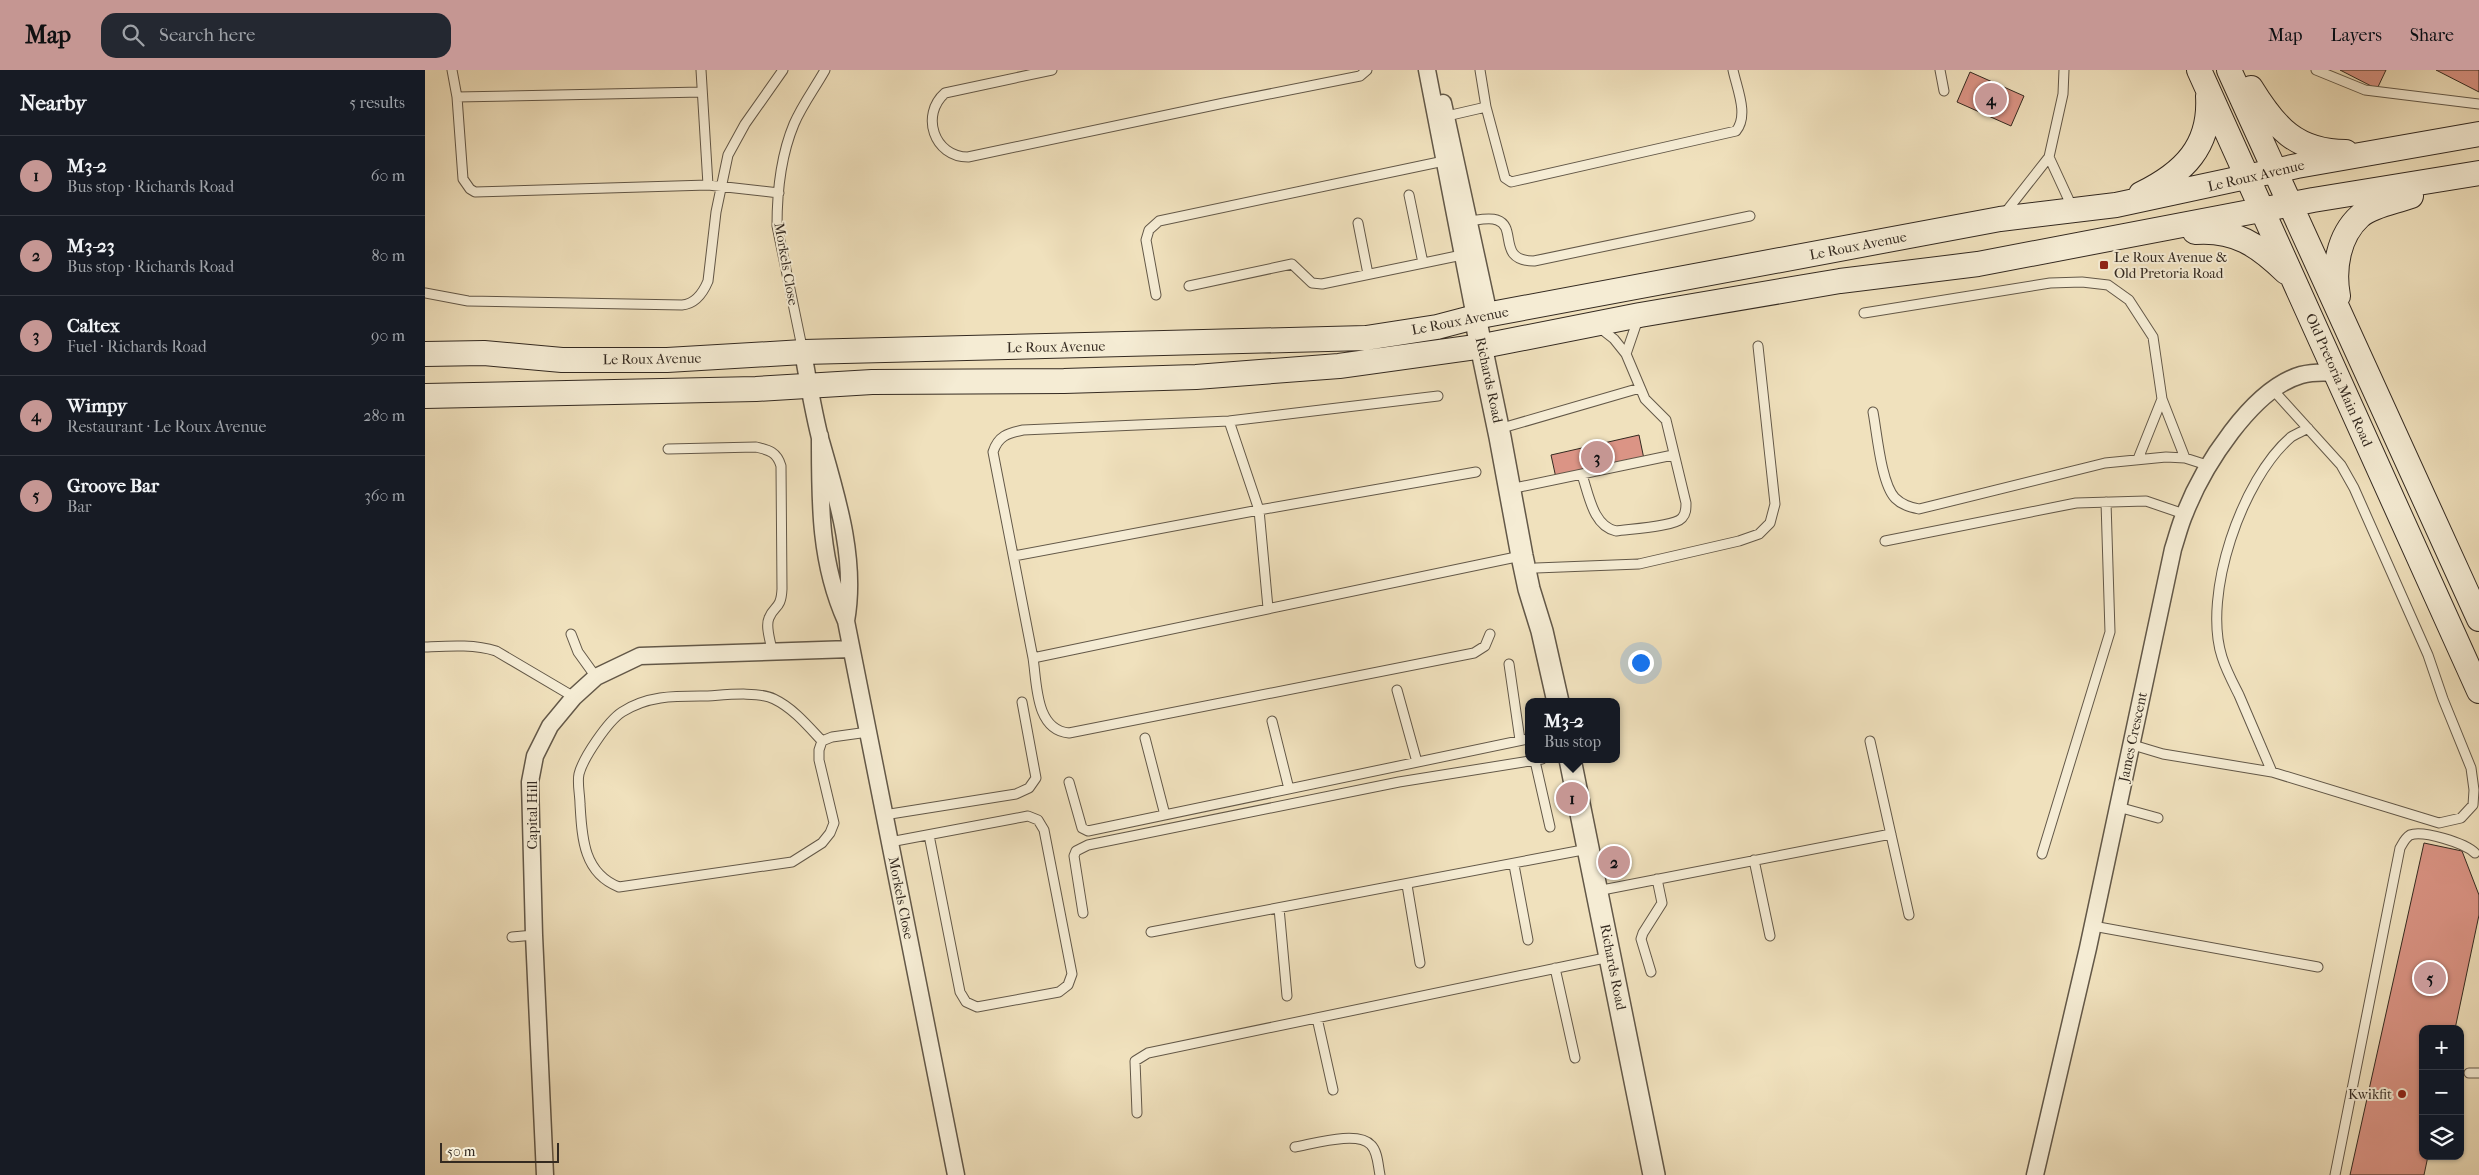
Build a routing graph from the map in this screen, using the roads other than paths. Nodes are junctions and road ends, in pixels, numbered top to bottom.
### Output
1 (452, 70) edge
2 (701, 70) edge
3 (783, 70) edge
4 (825, 70) edge
5 (1052, 70) edge
6 (1367, 70) edge
7 (1427, 70) edge
8 (1434, 70) edge
9 (1480, 70) edge
10 (1733, 70) edge
11 (1940, 70) edge
12 (2064, 70) edge
13 (2229, 70) edge
14 (2239, 70) edge
15 (2316, 70) edge
16 (2203, 80) edge
17 (1944, 91) dead end
18 (702, 92) junction
19 (457, 97) junction
20 (2479, 104) edge
21 (1486, 107) junction
22 (1447, 116) junction
23 (2479, 134) edge
24 (2381, 152) junction
25 (2049, 157) junction
26 (1444, 161) junction
27 (2276, 172) junction
28 (2479, 173) edge
29 (2248, 178) junction
30 (708, 185) junction
31 (721, 187) junction
32 (779, 193) junction
33 (1409, 195) dead end
34 (2117, 205) junction
35 (2291, 205) junction
36 (2074, 210) junction
37 (2262, 210) junction
38 (1750, 216) dead end
39 (2000, 219) junction
40 (1469, 221) junction
41 (1358, 223) dead end
42 (2169, 228) junction
43 (1463, 255) junction
44 (1423, 263) junction
45 (1368, 274) junction
46 (1189, 286) dead end
47 (425, 293) edge
48 (1156, 295) dead end
49 (1864, 314) dead end
50 (2310, 314) junction
51 (1640, 315) junction
52 (1482, 316) junction
53 (2342, 318) junction
54 (1594, 324) junction
55 (1489, 345) junction
56 (1757, 346) dead end
57 (803, 352) junction
58 (425, 354) edge
59 (1626, 354) junction
60 (2336, 373) junction
61 (809, 386) junction
62 (1640, 388) junction
63 (2274, 391) junction
64 (425, 396) edge
65 (1438, 396) dead end
66 (2162, 399) junction
67 (1873, 412) dead end
68 (1229, 421) junction
69 (1509, 426) junction
70 (2308, 428) junction
71 (668, 449) dead end
72 (1673, 455) junction
73 (2185, 458) junction
74 (2138, 459) junction
75 (2210, 466) junction
76 (1476, 472) dead end
77 (1582, 475) junction
78 (1516, 488) junction
79 (2106, 502) junction
80 (1259, 510) junction
81 (2184, 514) junction
82 (1885, 541) dead end
83 (1014, 556) junction
84 (1529, 562) junction
85 (1268, 608) junction
86 (2479, 619) edge
87 (571, 634) dead end
88 (1490, 634) dead end
89 (425, 646) edge
90 (851, 649) junction
91 (772, 651) junction
92 (1033, 658) junction
93 (1509, 664) dead end
94 (596, 677) junction
95 (1397, 690) dead end
96 (2479, 691) edge
97 (573, 697) junction
98 (1557, 698) edge
99 (1023, 702) dead end
100 (1272, 721) dead end
101 (868, 732) junction
102 (1145, 738) dead end
103 (1524, 739) edge
104 (1870, 740) dead end
105 (823, 741) junction
106 (2133, 745) junction
107 (1417, 762) junction
108 (1525, 762) edge
109 (1539, 763) edge
110 (1571, 763) edge
111 (2272, 772) junction
112 (1069, 782) dead end
113 (1289, 789) junction
114 (2118, 807) junction
115 (884, 814) junction
116 (1165, 815) junction
117 (2158, 818) dead end
118 (1550, 828) dead end
119 (1891, 834) junction
120 (929, 835) junction
121 (890, 842) junction
122 (1589, 850) junction
123 (2475, 853) dead end
124 (2042, 854) dead end
125 (1754, 860) junction
126 (1513, 865) junction
127 (1657, 879) junction
128 (1407, 885) junction
129 (1597, 891) junction
130 (1279, 908) junction
131 (1083, 913) dead end
132 (1909, 916) dead end
133 (2093, 926) junction
134 (1151, 932) dead end
135 (534, 935) junction
136 (1770, 936) dead end
137 (512, 937) dead end
138 (1528, 940) dead end
139 (1611, 957) junction
140 (1419, 963) dead end
141 (2318, 967) dead end
142 (1555, 968) junction
143 (1651, 972) dead end
144 (1287, 996) dead end
145 (1317, 1018) junction
146 (1575, 1058) dead end
147 (2469, 1073) dead end
148 (2479, 1074) edge
149 (1333, 1090) dead end
150 (1137, 1113) dead end
151 (1295, 1147) dead end
152 (1652, 1174) edge
153 (545, 1175) edge
154 (956, 1175) edge
155 (1380, 1175) edge
156 (2035, 1175) edge
157 (2335, 1175) edge

1 - 19 lane
2 - 18 lane
3 - 31 lane
4 - 32 lane, Morkels Close
5 - 6 lane
7 - 26 street, Richards Road
8 - 22 street, Richards Road
9 - 21 lane
10 - 21 lane
11 - 17 lane
12 - 25 lane
13 - 27 main road, Old Pretoria Main Road
14 - 24 main road
15 - 20 lane
16 - 29 main road, Old Pretoria Main Road
16 - 34 main road
18 - 19 lane
18 - 30 lane
19 - 30 lane
21 - 22 lane
22 - 40 street, Richards Road
23 - 24 main road, Le Roux Avenue
24 - 27 main road, Le Roux Avenue
25 - 36 lane
25 - 39 lane
26 - 43 street, Richards Road
26 - 48 lane
27 - 29 main road, Le Roux Avenue
27 - 35 main road, Old Pretoria Main Road
28 - 35 main road, Le Roux Avenue
28 - 53 main road
29 - 34 main road, Le Roux Avenue
29 - 37 main road, Old Pretoria Main Road
30 - 31 lane
31 - 32 lane
31 - 47 lane
32 - 57 lane, Morkels Close
33 - 44 lane
34 - 36 main road, Le Roux Avenue
35 - 37 main road, Le Roux Avenue
35 - 53 main road, Old Pretoria Main Road
36 - 39 main road, Le Roux Avenue
37 - 42 main road, Le Roux Avenue
37 - 50 main road, Old Pretoria Main Road
38 - 40 lane
39 - 52 main road, Le Roux Avenue
40 - 52 street, Richards Road
41 - 45 lane
42 - 50 main road
42 - 51 main road, Le Roux Avenue
43 - 44 lane
43 - 52 street, Richards Road
44 - 45 lane
45 - 46 lane
49 - 66 lane
50 - 60 main road, Old Pretoria Main Road
51 - 54 main road, Le Roux Avenue
51 - 59 lane
52 - 55 street, Richards Road
52 - 57 main road, Le Roux Avenue
53 - 86 main road, Old Pretoria Main Road
54 - 55 main road, Le Roux Avenue
54 - 59 lane
55 - 61 main road, Le Roux Avenue
55 - 69 street, Richards Road
55 - 78 street, Richards Road
56 - 84 lane
57 - 58 main road, Le Roux Avenue
57 - 61 street, Morkels Close
59 - 62 lane
60 - 63 street, James Crescent
60 - 96 main road, Old Pretoria Main Road
61 - 64 main road, Le Roux Avenue
61 - 90 street, Morkels Close
62 - 69 lane
62 - 72 lane
63 - 70 lane
63 - 75 street, James Crescent
65 - 68 lane
66 - 73 lane
66 - 74 lane
67 - 74 lane
68 - 80 lane
68 - 83 lane
69 - 78 street, Richards Road
70 - 111 lane
70 - 111 lane
71 - 91 lane
72 - 77 lane
72 - 77 lane
73 - 74 lane
73 - 75 lane
75 - 81 street, James Crescent
76 - 80 lane
77 - 78 lane
78 - 84 street, Richards Road
79 - 81 lane
79 - 82 lane
79 - 124 lane
80 - 83 lane
80 - 85 lane
81 - 106 street, James Crescent
83 - 92 lane
84 - 85 lane
84 - 98 street, Richards Road
85 - 92 lane
87 - 94 lane
88 - 92 lane
89 - 97 lane
90 - 91 street, Capital Hill
90 - 101 street, Morkels Close
91 - 94 street, Capital Hill
93 - 103 lane
94 - 97 street, Capital Hill
95 - 107 lane
97 - 135 street, Capital Hill
99 - 115 lane
100 - 113 lane
101 - 105 lane
101 - 115 street, Morkels Close
102 - 116 lane
103 - 107 lane
104 - 119 lane
105 - 105 lane
106 - 111 lane
106 - 114 street, James Crescent
107 - 113 lane
108 - 131 lane
109 - 118 lane
110 - 122 street, Richards Road
112 - 116 lane
113 - 116 lane
114 - 117 lane
114 - 133 street, James Crescent
115 - 121 street, Morkels Close
119 - 125 lane
119 - 132 lane
120 - 120 lane
120 - 121 lane
121 - 154 street, Morkels Close
122 - 126 lane
122 - 129 street, Richards Road
123 - 157 lane
125 - 127 lane
125 - 136 lane
126 - 128 lane
126 - 138 lane
127 - 129 lane
127 - 143 lane
128 - 130 lane
128 - 140 lane
129 - 139 street, Richards Road
130 - 134 lane
130 - 144 lane
133 - 141 lane
133 - 156 street, James Crescent
135 - 137 lane
135 - 153 street, Capital Hill
139 - 142 lane
139 - 152 street, Richards Road
142 - 145 lane
142 - 146 lane
145 - 149 lane
145 - 150 lane
147 - 148 lane
151 - 155 lane

